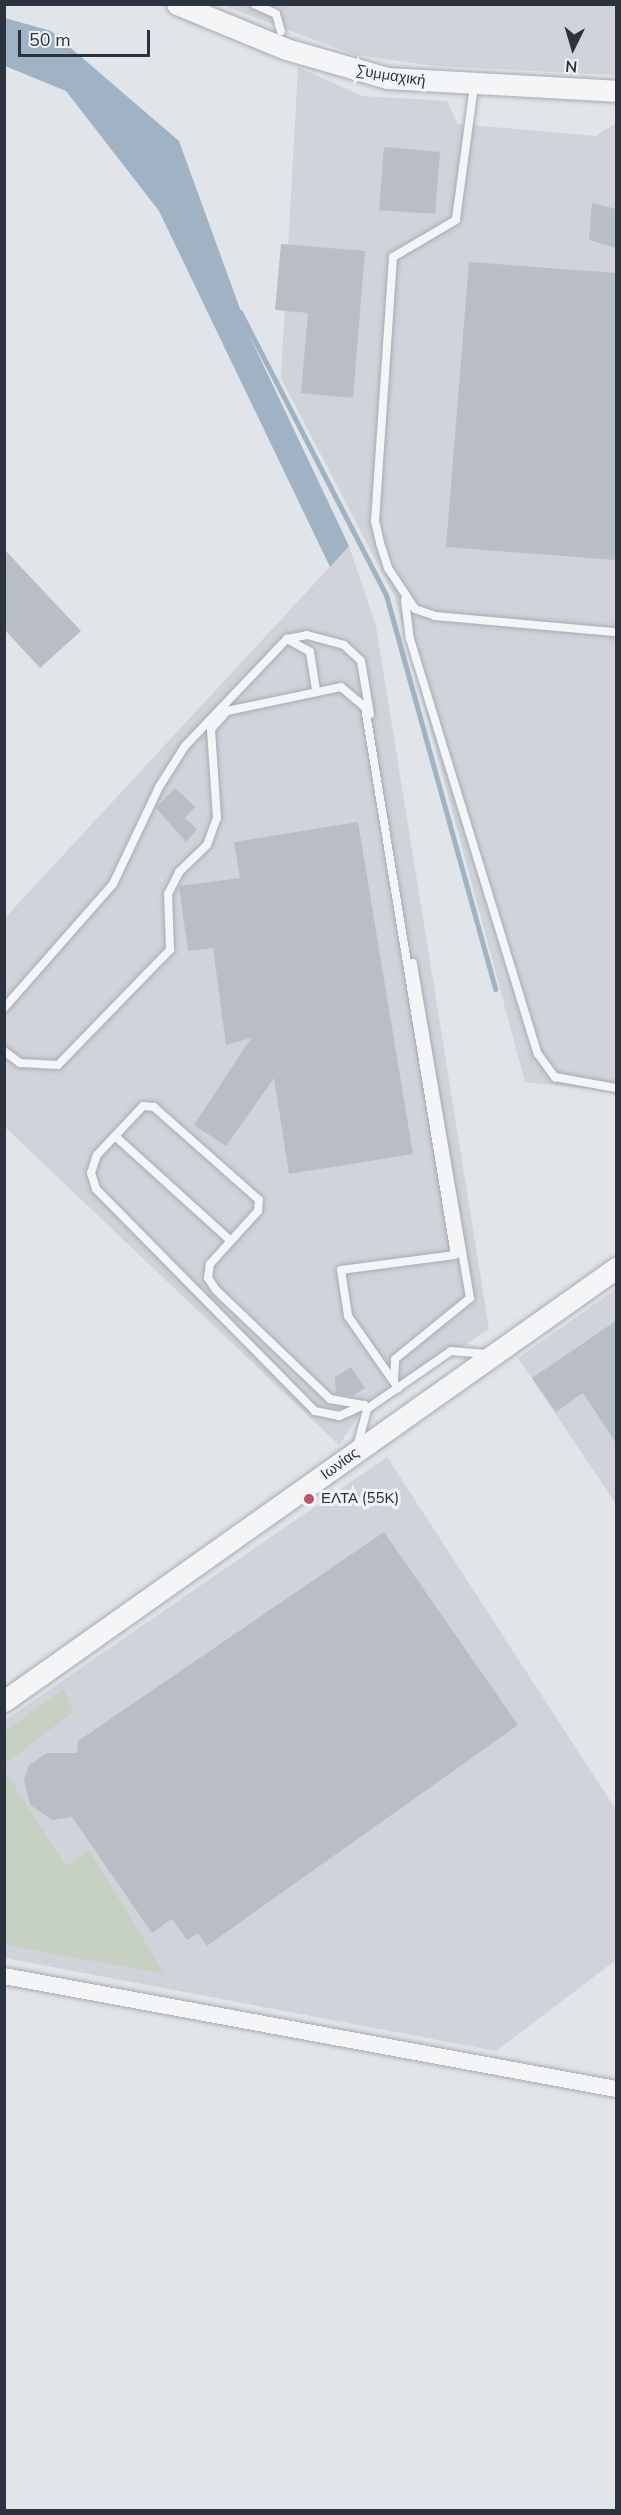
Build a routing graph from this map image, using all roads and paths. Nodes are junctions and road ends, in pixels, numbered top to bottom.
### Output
1 (177, 4) edge
2 (254, 4) edge
3 (281, 31) dead end
4 (474, 86) junction
5 (616, 91) edge
6 (405, 600) junction
7 (616, 632) edge
8 (287, 639) junction
9 (316, 690) junction
10 (4, 1008) edge
11 (4, 1051) edge
12 (616, 1088) edge
13 (115, 1136) junction
14 (231, 1241) junction
15 (616, 1268) edge
16 (489, 1354) junction
17 (396, 1385) junction
18 (366, 1407) junction
19 (356, 1453) junction
20 (4, 1701) edge
21 (4, 1976) edge
22 (616, 2089) edge

1 - 4 street, Συμμαχική
2 - 3 lane
4 - 5 street, Συμμαχική
4 - 6 lane
6 - 7 lane
6 - 12 lane
8 - 9 lane
8 - 10 lane
8 - 17 lane
9 - 11 lane
9 - 17 lane
13 - 14 lane
13 - 14 lane
13 - 18 lane
14 - 18 lane
15 - 16 street, Ιωνίας
16 - 17 lane
16 - 19 street, Ιωνίας
17 - 18 lane
18 - 19 lane
19 - 20 street, Ιωνίας
21 - 22 street

